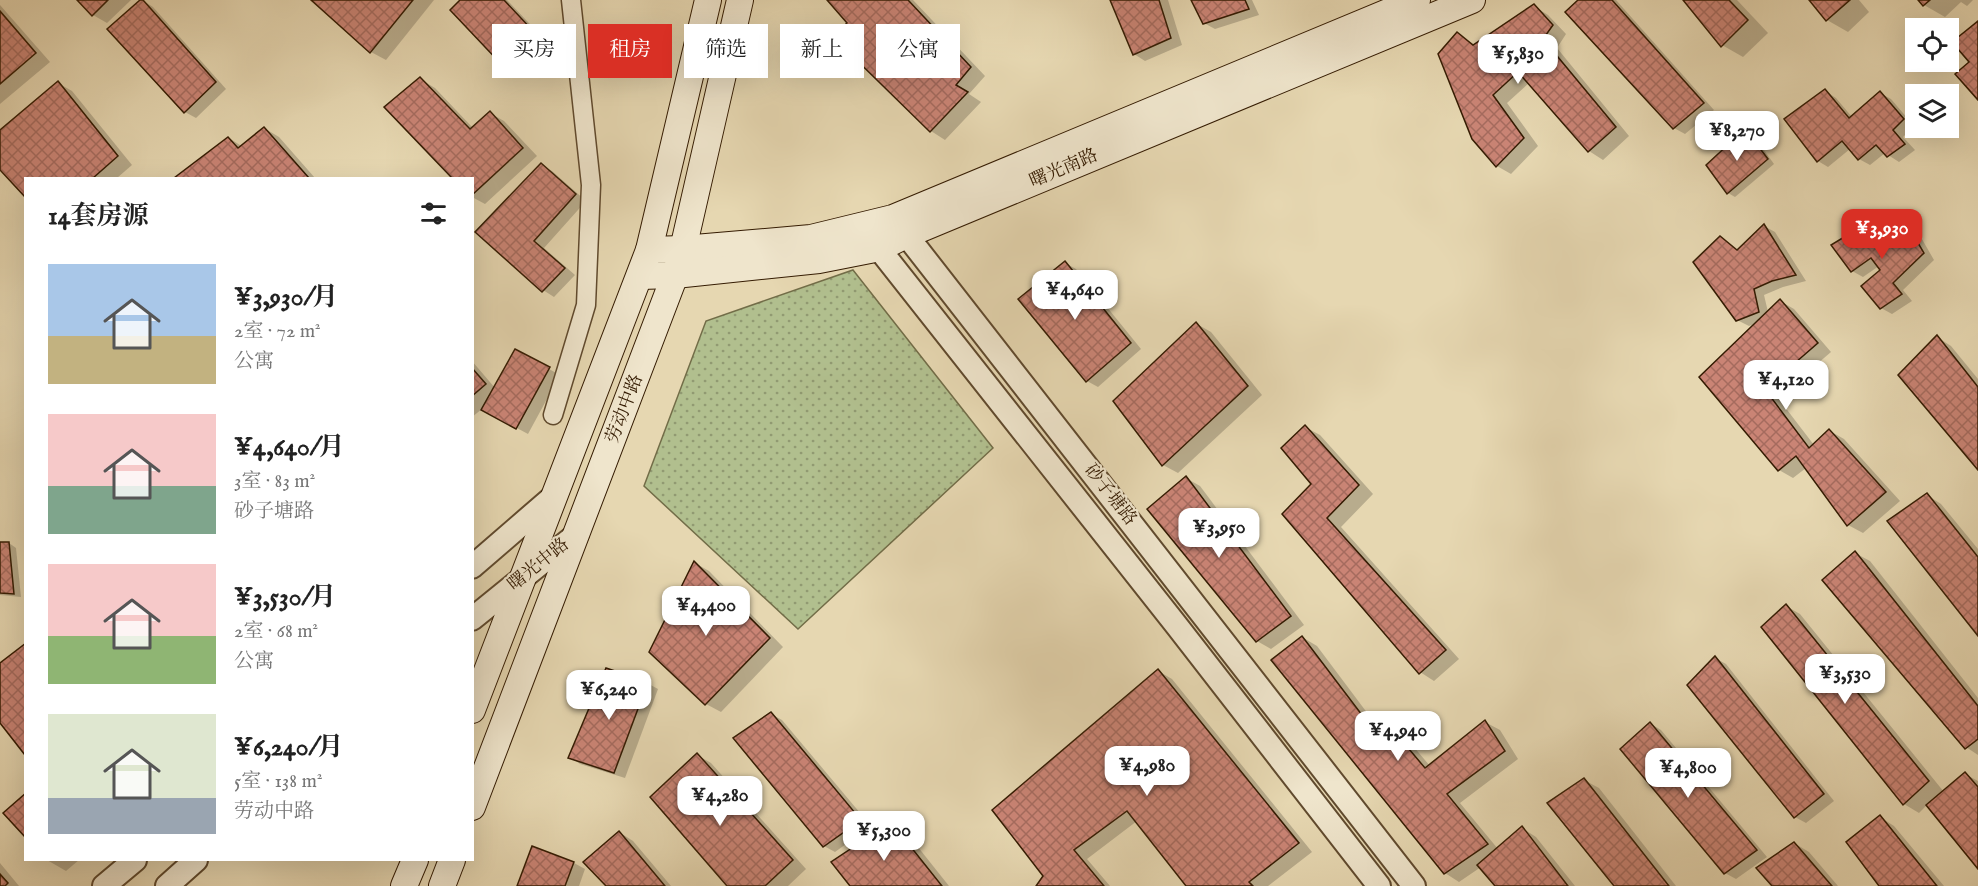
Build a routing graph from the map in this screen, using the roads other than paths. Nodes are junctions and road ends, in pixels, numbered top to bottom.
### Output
1 (571, 0) edge
2 (708, 0) edge
3 (740, 0) edge
4 (1418, 0) edge
5 (1472, 0) edge
6 (899, 226) junction
7 (860, 227) junction
8 (880, 248) junction
9 (683, 249) junction
10 (650, 250) junction
11 (675, 275) junction
12 (640, 276) junction
13 (553, 416) dead end
14 (554, 496) junction
15 (577, 534) junction
16 (474, 565) edge
17 (524, 576) junction
18 (474, 617) edge
19 (474, 705) edge
20 (474, 802) edge
21 (134, 861) edge
22 (194, 861) edge
23 (415, 861) edge
24 (452, 861) edge
25 (104, 886) edge
26 (167, 886) edge
27 (404, 886) edge
28 (442, 886) edge
29 (1379, 886) edge
30 (1414, 886) edge

1 - 13 street
2 - 10 main road, 劳动中路
3 - 9 main road, 劳动中路
4 - 6 main road, 曙光南路
5 - 6 main road, 曙光南路
6 - 7 main road, 曙光南路
6 - 8 main road, 曙光南路
6 - 30 street, 砂子塘路
7 - 8 street, 砂子塘路
7 - 9 main road, 曙光南路
8 - 11 main road, 曙光南路
8 - 29 street, 砂子塘路
9 - 10 main road, 曙光南路
9 - 11 main road, 劳动中路
10 - 12 main road, 劳动中路
11 - 12 main road, 曙光南路
11 - 15 main road, 劳动中路
12 - 14 main road, 劳动中路
14 - 16 street
14 - 17 main road, 劳动中路
15 - 17 street, 曙光中路
15 - 20 main road, 劳动中路
17 - 18 street, 曙光中路
17 - 19 main road, 劳动中路
21 - 25 street
22 - 26 street
23 - 27 main road
24 - 28 main road

